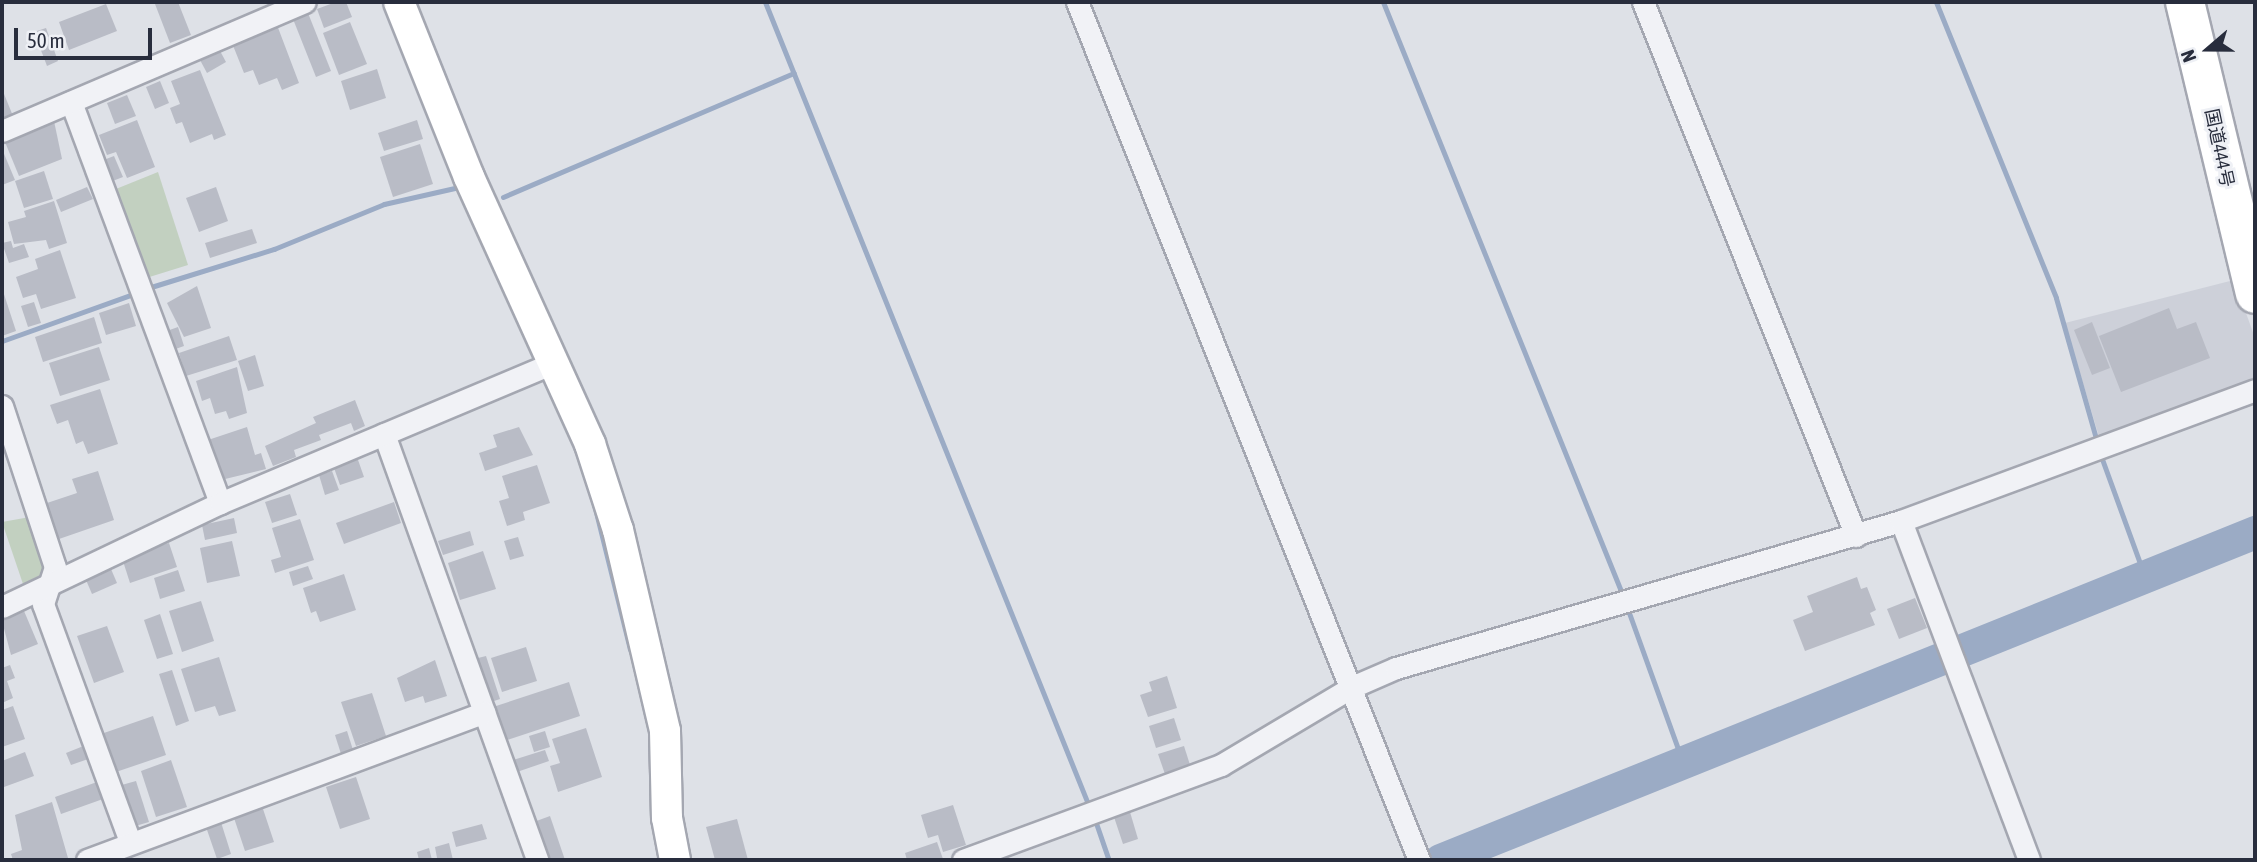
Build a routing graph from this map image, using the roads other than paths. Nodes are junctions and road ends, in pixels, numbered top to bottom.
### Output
1 (305, 2) edge
2 (399, 2) edge
3 (1077, 2) edge
4 (1643, 2) edge
5 (2185, 2) edge
6 (71, 102) junction
7 (2, 131) edge
8 (2255, 294) edge
9 (555, 362) junction
10 (2255, 390) edge
11 (2, 406) edge
12 (384, 434) junction
13 (220, 503) junction
14 (1901, 521) junction
15 (1856, 536) junction
16 (50, 584) junction
17 (2, 607) edge
18 (1352, 687) junction
19 (484, 712) junction
20 (130, 842) junction
21 (1419, 859) edge
22 (87, 860) edge
23 (537, 860) edge
24 (675, 860) edge
25 (963, 860) edge
26 (2029, 860) edge

1 - 6 street
2 - 9 street
3 - 18 street
4 - 15 street
5 - 8 highway, 国道444号
6 - 7 street
6 - 13 street
9 - 12 street
9 - 24 street
10 - 14 street
11 - 16 street
12 - 13 street
12 - 19 street
13 - 16 street
14 - 15 street
14 - 26 street
15 - 18 street
16 - 17 street
16 - 20 street
18 - 21 street
18 - 25 street
19 - 20 street
19 - 23 street
20 - 22 street

